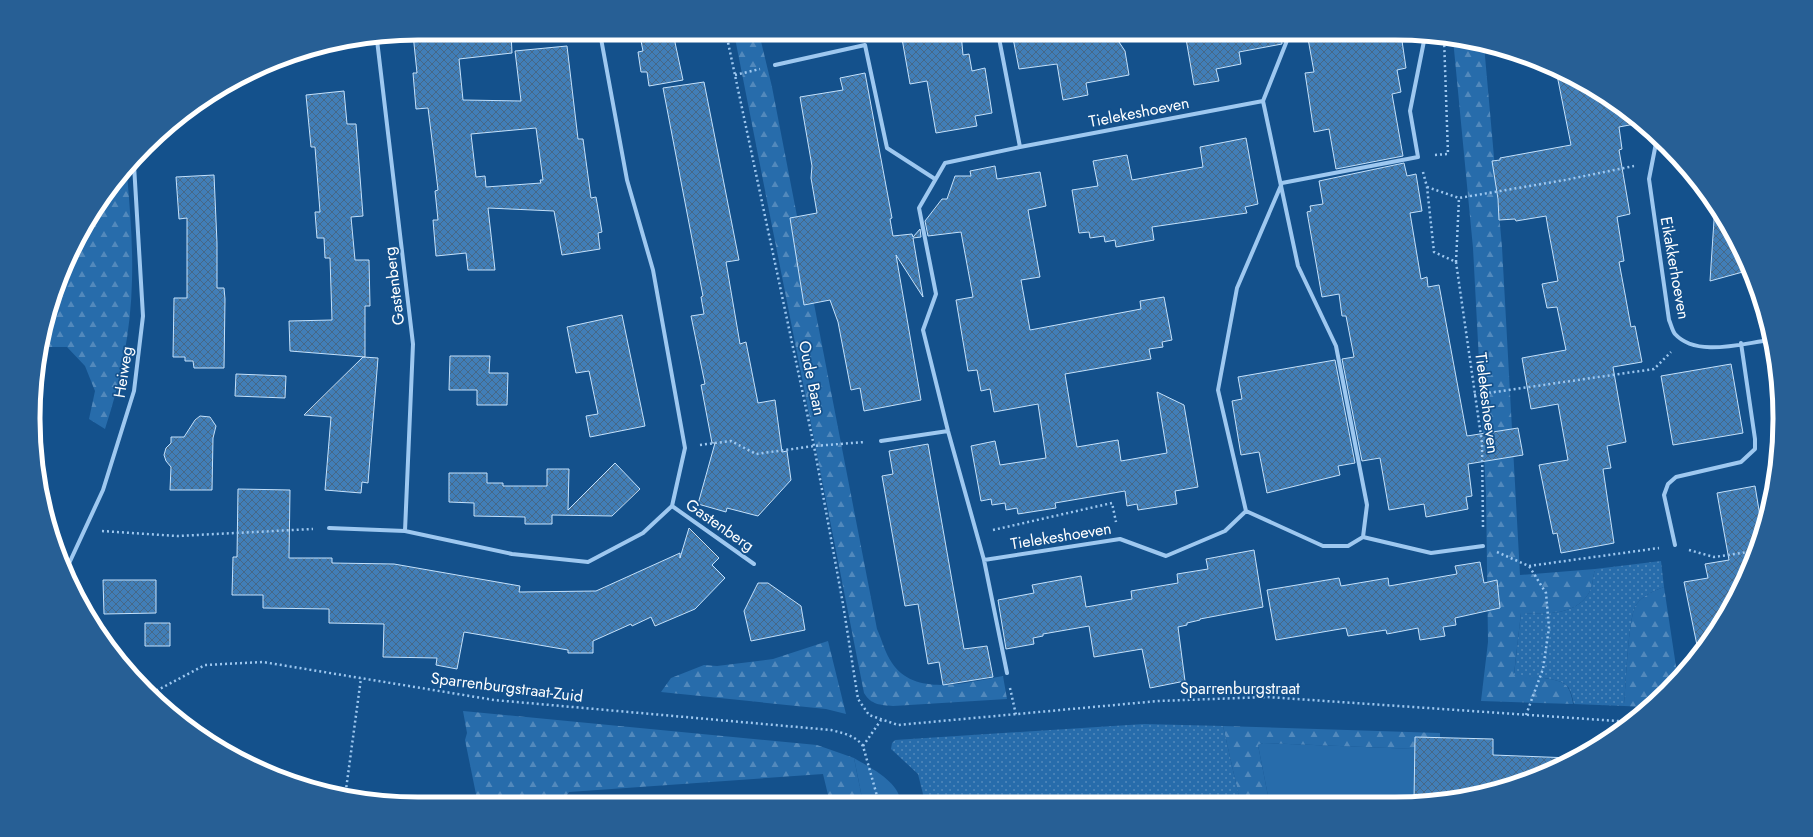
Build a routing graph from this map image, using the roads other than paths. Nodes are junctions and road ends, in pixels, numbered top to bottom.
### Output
1 (601, 40) edge
2 (999, 40) edge
3 (1287, 40) edge
4 (1424, 41) edge
5 (377, 42) edge
6 (776, 64) road end
7 (1264, 101) junction
8 (1655, 145) edge
9 (1020, 147) junction
10 (134, 169) edge
11 (935, 179) junction
12 (1282, 183) junction
13 (1765, 341) edge
14 (1741, 343) junction
15 (948, 431) junction
16 (881, 441) road end
17 (672, 506) junction
18 (1246, 511) junction
19 (329, 528) road end
20 (405, 531) junction
21 (1363, 536) junction
22 (1675, 545) road end
23 (1483, 546) road end
24 (984, 560) junction
25 (69, 563) edge
26 (754, 564) dead end
27 (1007, 673) road end

1 - 17 street, Gastenberg
2 - 9 street
3 - 7 street
4 - 12 street
5 - 20 street, Gastenberg
6 - 11 street
7 - 9 street, Tielekeshoeven
7 - 12 street
8 - 14 street, Eikakkerhoeven
9 - 11 street, Tielekeshoeven
10 - 25 street, Heiweg
11 - 15 street, Tielekeshoeven
12 - 18 street
12 - 21 street
13 - 14 street, Eikakkerhoeven
14 - 22 street
15 - 16 street
15 - 24 street, Tielekeshoeven
17 - 20 street, Gastenberg
17 - 26 street, Gastenberg
18 - 21 street
18 - 24 street, Tielekeshoeven
19 - 20 street, Gastenberg
21 - 23 street
24 - 27 street, Tielekeshoeven

